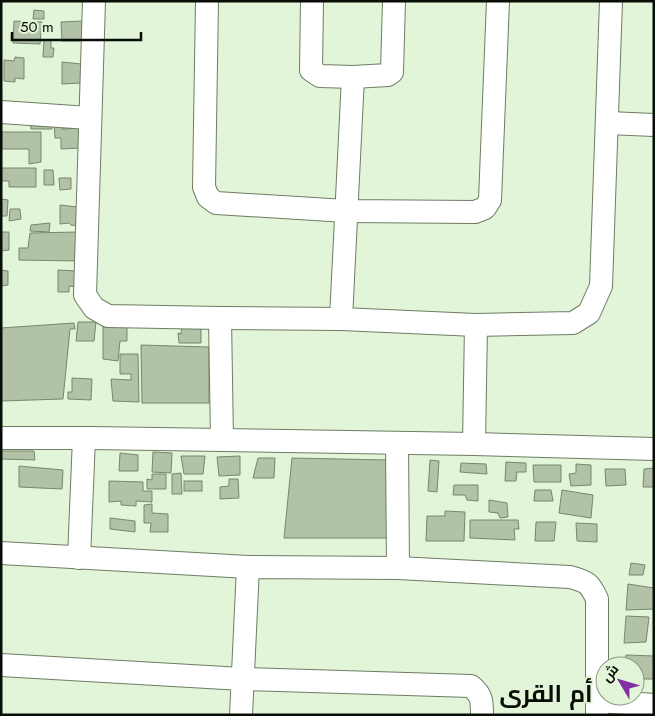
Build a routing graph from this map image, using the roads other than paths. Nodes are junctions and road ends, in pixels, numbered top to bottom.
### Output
1 (94, 1) edge
2 (207, 1) edge
3 (312, 1) edge
4 (394, 1) edge
5 (498, 1) edge
6 (611, 1) edge
7 (352, 77) junction
8 (1, 112) edge
9 (89, 118) junction
10 (608, 123) junction
11 (654, 125) edge
12 (346, 211) junction
13 (220, 318) junction
14 (342, 318) junction
15 (476, 325) junction
16 (1, 438) edge
17 (84, 438) junction
18 (222, 440) junction
19 (397, 443) junction
20 (474, 444) junction
21 (654, 449) edge
22 (1, 553) edge
23 (79, 558) junction
24 (248, 567) junction
25 (398, 568) junction
26 (1, 665) edge
27 (242, 679) junction
28 (654, 705) edge
29 (597, 708) edge
30 (241, 715) edge
31 (482, 715) edge

1 - 9 street
2 - 12 street
3 - 7 street
4 - 7 street
5 - 12 street
6 - 10 street
7 - 12 street
8 - 9 street
9 - 13 street
10 - 11 street
10 - 15 street
12 - 14 street
13 - 14 street
13 - 18 street
14 - 15 street
15 - 20 street
16 - 17 street
17 - 18 street
17 - 23 street
18 - 19 street
19 - 20 street
19 - 25 street
20 - 21 street
22 - 23 street
23 - 24 street
24 - 25 street
24 - 27 street
25 - 29 street
26 - 27 street
27 - 30 street
27 - 31 street
28 - 29 street

